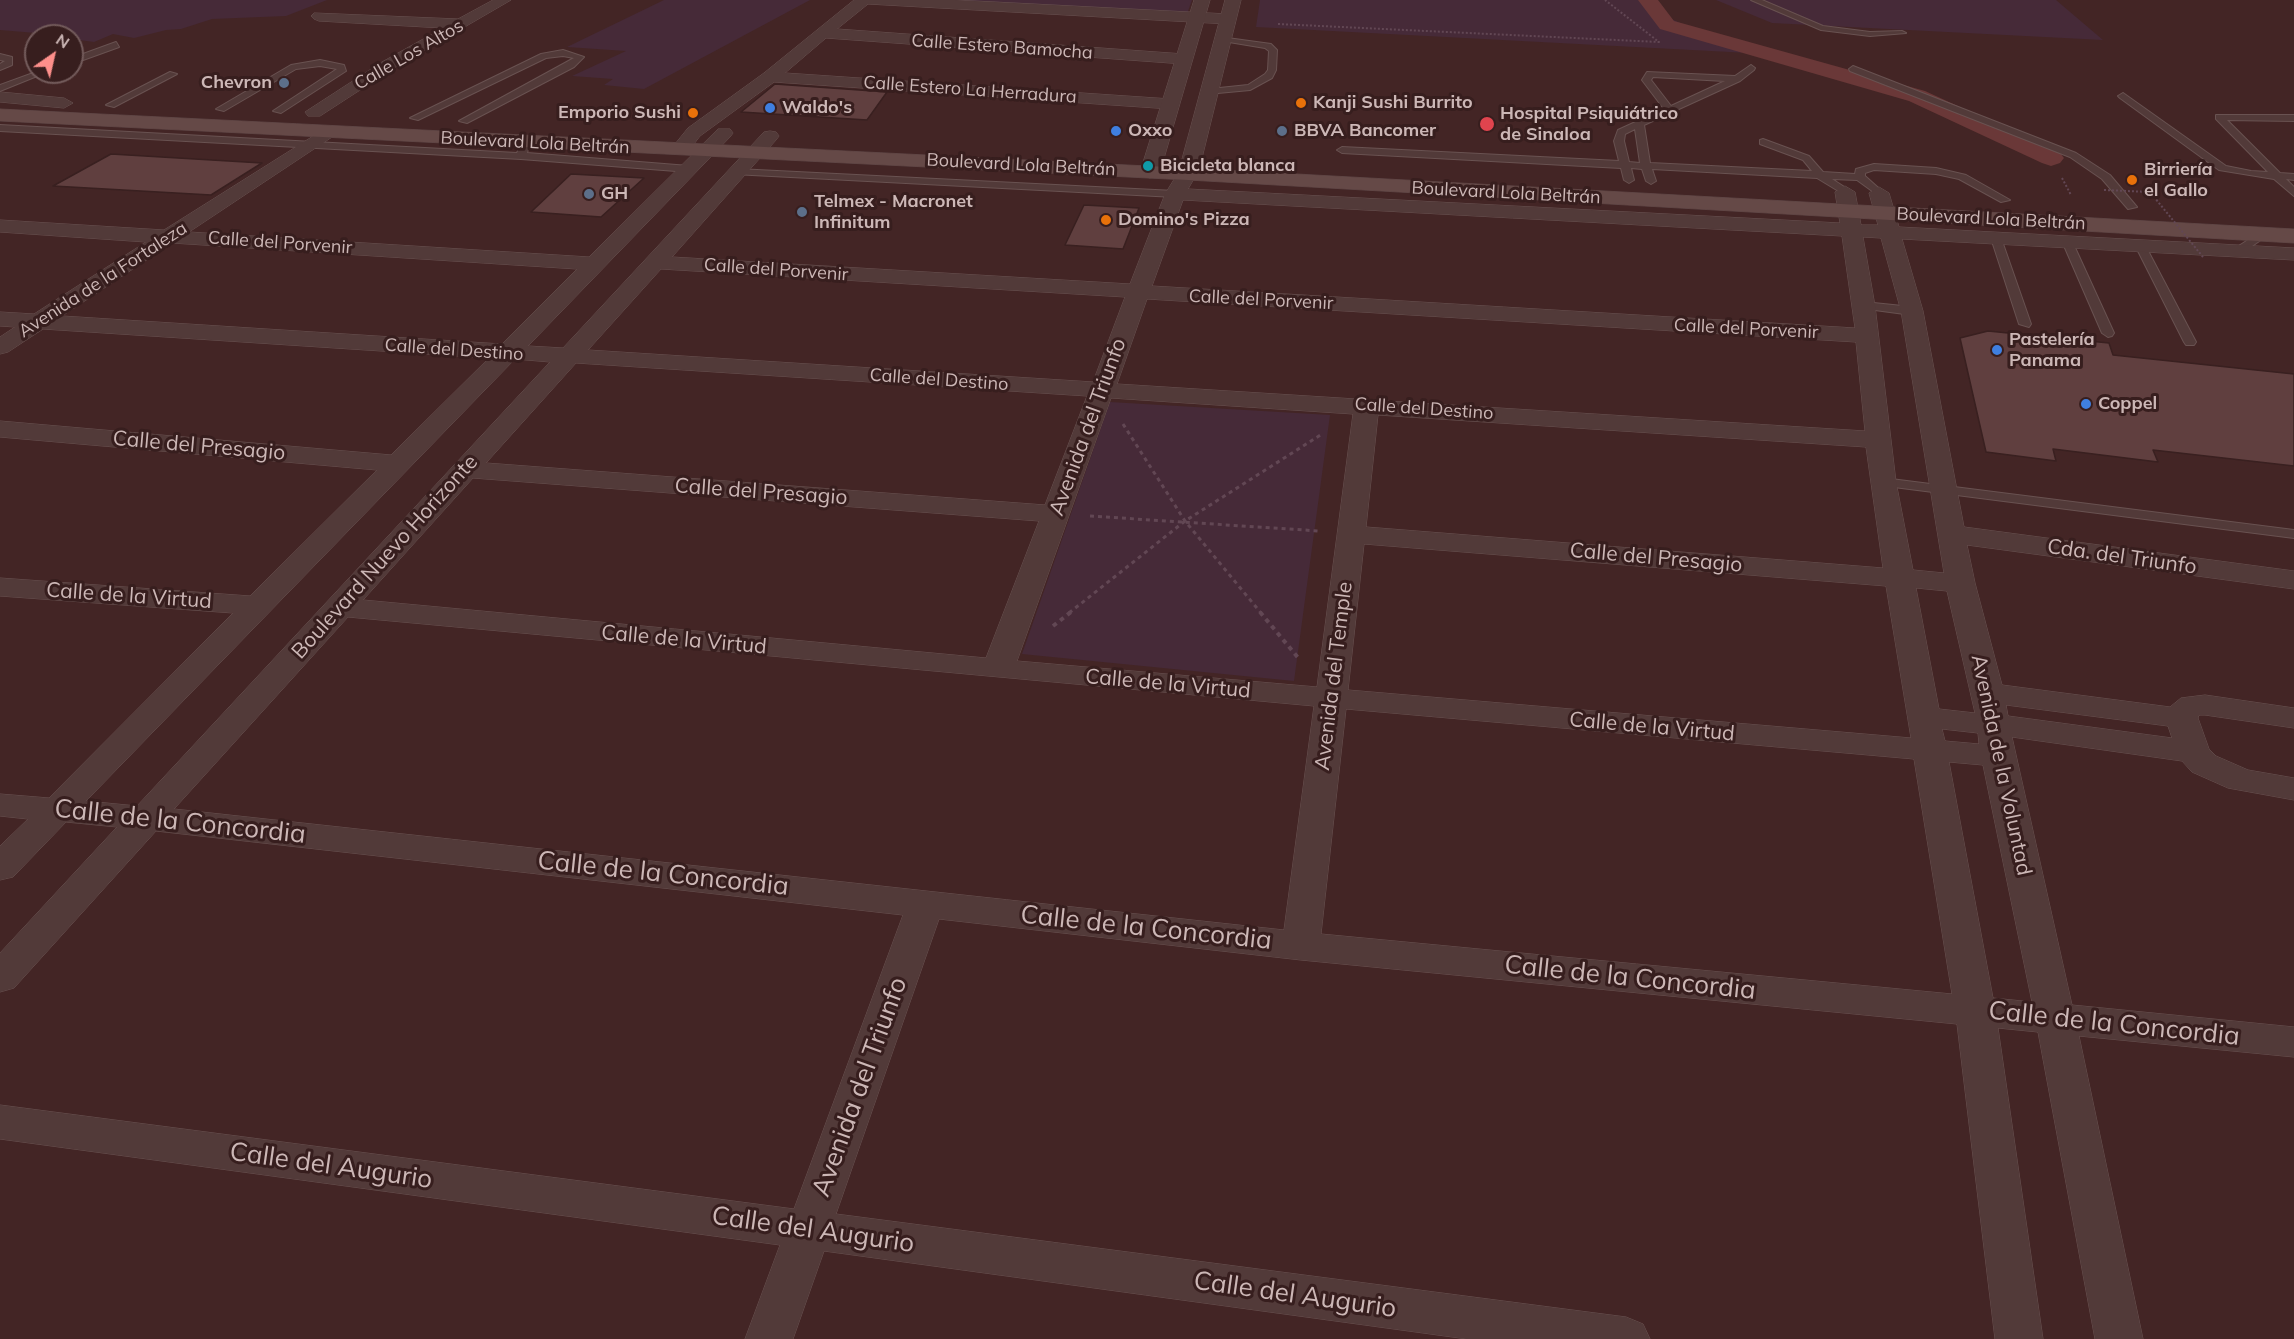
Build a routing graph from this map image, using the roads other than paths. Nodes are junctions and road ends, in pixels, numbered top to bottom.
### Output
1 (504, 0) edge
2 (863, 0) edge
3 (871, 0) edge
4 (1233, 0) edge
5 (1755, 0) edge
6 (1199, 8) edge
7 (319, 15) dead end
8 (461, 24) junction
9 (1226, 26) junction
10 (820, 33) junction
11 (1902, 33) dead end
12 (116, 45) dead end
13 (0, 57) edge
14 (84, 57) edge
15 (1184, 59) junction
16 (0, 67) edge
17 (1751, 68) dead end
18 (1853, 69) dead end
19 (173, 74) dead end
20 (770, 77) junction
21 (24, 79) edge
22 (1737, 79) junction
23 (0, 88) edge
24 (1210, 92) junction
25 (2123, 96) dead end
26 (0, 97) edge
27 (0, 102) edge
28 (64, 103) junction
29 (1171, 104) junction
30 (111, 105) junction
31 (221, 109) junction
32 (1669, 110) junction
33 (278, 111) junction
34 (314, 112) junction
35 (0, 115) edge
36 (415, 118) junction
37 (2294, 118) edge
38 (464, 121) junction
39 (163, 123) junction
40 (1639, 123) junction
41 (0, 128) edge
42 (326, 133) junction
43 (143, 135) junction
44 (1763, 142) dead end
45 (308, 145) junction
46 (699, 147) junction
47 (523, 149) junction
48 (1342, 150) dead end
49 (754, 153) junction
50 (1153, 163) junction
51 (1627, 173) junction
52 (1649, 174) junction
53 (2276, 176) junction
54 (1184, 177) junction
55 (2294, 177) edge
56 (2294, 193) edge
57 (1959, 198) dead end
58 (2105, 198) road end
59 (2005, 200) junction
60 (1865, 202) junction
61 (2028, 202) dead end
62 (2133, 207) junction
63 (2156, 208) dead end
64 (647, 212) junction
65 (699, 214) junction
66 (0, 226) edge
67 (2263, 234) junction
68 (170, 236) junction
69 (2294, 236) edge
70 (1996, 238) junction
71 (2067, 241) junction
72 (2140, 245) junction
73 (2238, 251) junction
74 (2294, 254) edge
75 (655, 262) junction
76 (595, 264) junction
77 (1138, 293) junction
78 (1912, 311) junction
79 (0, 319) edge
80 (1866, 321) junction
81 (38, 322) junction
82 (2025, 324) dead end
83 (2108, 333) dead end
84 (2190, 342) dead end
85 (0, 347) edge
86 (507, 354) junction
87 (568, 357) junction
88 (1102, 390) junction
89 (1367, 405) junction
90 (0, 429) edge
91 (1878, 440) junction
92 (398, 464) junction
93 (465, 469) junction
94 (1883, 482) junction
95 (1943, 489) junction
96 (1056, 514) junction
97 (1351, 534) junction
98 (1951, 534) junction
99 (2294, 534) edge
100 (1898, 577) junction
101 (2294, 580) edge
102 (1960, 583) junction
103 (0, 587) edge
104 (258, 606) junction
105 (339, 607) junction
106 (998, 669) junction
107 (1331, 698) junction
108 (2069, 703) junction
109 (1990, 708) junction
110 (1923, 717) junction
111 (2182, 718) junction
112 (2294, 718) edge
113 (2079, 734) junction
114 (1929, 750) junction
115 (2193, 752) junction
116 (1998, 756) junction
117 (2294, 789) edge
118 (0, 805) edge
119 (57, 810) junction
120 (147, 818) junction
121 (0, 868) edge
122 (926, 903) junction
123 (1300, 946) junction
124 (0, 978) edge
125 (1975, 1011) junction
126 (2055, 1018) junction
127 (2294, 1042) edge
128 (0, 1122) edge
129 (809, 1230) junction
130 (769, 1339) edge
131 (1626, 1339) edge
132 (2019, 1339) edge
133 (2119, 1339) edge

1 - 8 street, Calle Los Altos
2 - 10 street
3 - 6 street
4 - 9 street
5 - 11 lane
6 - 9 street
6 - 15 street
7 - 8 street
8 - 34 street, Calle Los Altos
9 - 24 street
9 - 24 lane
10 - 15 street, Calle Estero Bamocha
10 - 20 street
12 - 14 lane
13 - 16 lane
15 - 29 street
17 - 22 lane
18 - 62 lane
19 - 30 lane
20 - 29 street, Calle Estero La Herradura
20 - 46 street
21 - 23 lane
22 - 32 lane
22 - 32 lane
24 - 54 street
25 - 53 lane
26 - 28 street, Boulevard Lola Beltrán
27 - 28 main road, Boulevard Lola Beltrán
28 - 30 main road, Boulevard Lola Beltrán
29 - 50 street
30 - 31 main road, Boulevard Lola Beltrán
31 - 33 main road, Boulevard Lola Beltrán
31 - 33 lane
32 - 40 lane
33 - 34 main road, Boulevard Lola Beltrán
34 - 36 main road, Boulevard Lola Beltrán
35 - 39 main road, Boulevard Lola Beltrán
36 - 38 main road, Boulevard Lola Beltrán
36 - 38 lane
37 - 53 lane
38 - 46 main road, Boulevard Lola Beltrán
39 - 42 main road, Boulevard Lola Beltrán
39 - 43 lane
40 - 51 lane
40 - 52 lane
41 - 43 lane
42 - 45 street, Avenida de la Fortaleza
42 - 47 main road, Boulevard Lola Beltrán
43 - 45 lane
44 - 60 lane
45 - 47 lane
45 - 68 street, Avenida de la Fortaleza
46 - 47 main road, Boulevard Lola Beltrán
46 - 49 main road, Boulevard Lola Beltrán
46 - 64 street
48 - 51 lane
49 - 50 main road, Boulevard Lola Beltrán
49 - 54 lane
49 - 65 street, Boulevard Nuevo Horizonte
50 - 54 main road, Boulevard Lola Beltrán
51 - 52 main road, Boulevard Lola Beltrán
51 - 54 main road, Boulevard Lola Beltrán
52 - 60 main road, Boulevard Lola Beltrán
52 - 60 lane
53 - 55 lane
53 - 56 lane
54 - 60 street
54 - 77 street, Avenida del Triunfo
57 - 59 main road, Boulevard Lola Beltrán
58 - 62 main road, Boulevard Lola Beltrán
59 - 60 lane
59 - 61 main road, Boulevard Lola Beltrán
60 - 67 main road, Boulevard Lola Beltrán
60 - 70 street
60 - 78 street, Avenida de la Voluntad
60 - 80 street
62 - 63 main road, Boulevard Lola Beltrán
64 - 65 street
64 - 76 street
65 - 75 street, Boulevard Nuevo Horizonte
66 - 68 street, Calle del Porvenir
67 - 69 main road, Boulevard Lola Beltrán
67 - 73 lane
68 - 76 street, Calle del Porvenir
68 - 81 street, Avenida de la Fortaleza
70 - 71 street
70 - 82 lane
71 - 72 street
71 - 83 lane
72 - 73 street
72 - 84 lane
73 - 74 street
75 - 77 street, Calle del Porvenir
75 - 87 street, Boulevard Nuevo Horizonte
76 - 86 street
77 - 80 street, Calle del Porvenir
77 - 88 street, Avenida del Triunfo
78 - 80 lane
78 - 95 street, Avenida de la Voluntad
79 - 81 street, Calle del Destino
80 - 91 street
81 - 85 street, Avenida de la Fortaleza
81 - 86 street, Calle del Destino
86 - 87 street, Calle del Destino
86 - 92 street
87 - 88 street, Calle del Destino
87 - 93 street, Boulevard Nuevo Horizonte
88 - 89 street, Calle del Destino
88 - 96 street, Avenida del Triunfo
89 - 91 street, Calle del Destino
89 - 97 street, Avenida del Temple
90 - 92 street, Calle del Presagio
91 - 94 street
92 - 104 street
93 - 96 street, Calle del Presagio
93 - 105 street, Boulevard Nuevo Horizonte
94 - 95 lane
94 - 100 street
95 - 98 street, Avenida de la Voluntad
95 - 99 lane
96 - 106 street, Avenida del Triunfo
97 - 100 street, Calle del Presagio
97 - 107 street, Avenida del Temple
98 - 101 street, Cda. del Triunfo
98 - 102 street, Avenida de la Voluntad
100 - 102 street, Calle del Presagio
100 - 110 street
102 - 109 street, Avenida de la Voluntad
103 - 104 street, Calle de la Virtud
104 - 119 street
105 - 106 street, Calle de la Virtud
105 - 120 street, Boulevard Nuevo Horizonte
106 - 107 street, Calle de la Virtud
107 - 114 street, Calle de la Virtud
107 - 123 street, Avenida del Temple
108 - 109 street
108 - 111 street
108 - 113 street
109 - 110 street
109 - 113 street
109 - 116 street, Avenida de la Voluntad
110 - 114 street
111 - 112 street
111 - 115 street
113 - 115 street
114 - 116 street, Calle de la Virtud
114 - 125 street
115 - 117 street
116 - 126 street, Avenida de la Voluntad
118 - 119 street, Calle de la Concordia
119 - 120 street, Calle de la Concordia
119 - 121 street
120 - 122 street, Calle de la Concordia
120 - 124 street, Boulevard Nuevo Horizonte
122 - 123 street, Calle de la Concordia
122 - 129 street, Avenida del Triunfo
123 - 125 street, Calle de la Concordia
125 - 126 street, Calle de la Concordia
125 - 132 street
126 - 127 street, Calle de la Concordia
126 - 133 street, Avenida de la Voluntad
128 - 129 street, Calle del Augurio
129 - 130 street, Avenida del Triunfo
129 - 131 street, Calle del Augurio

